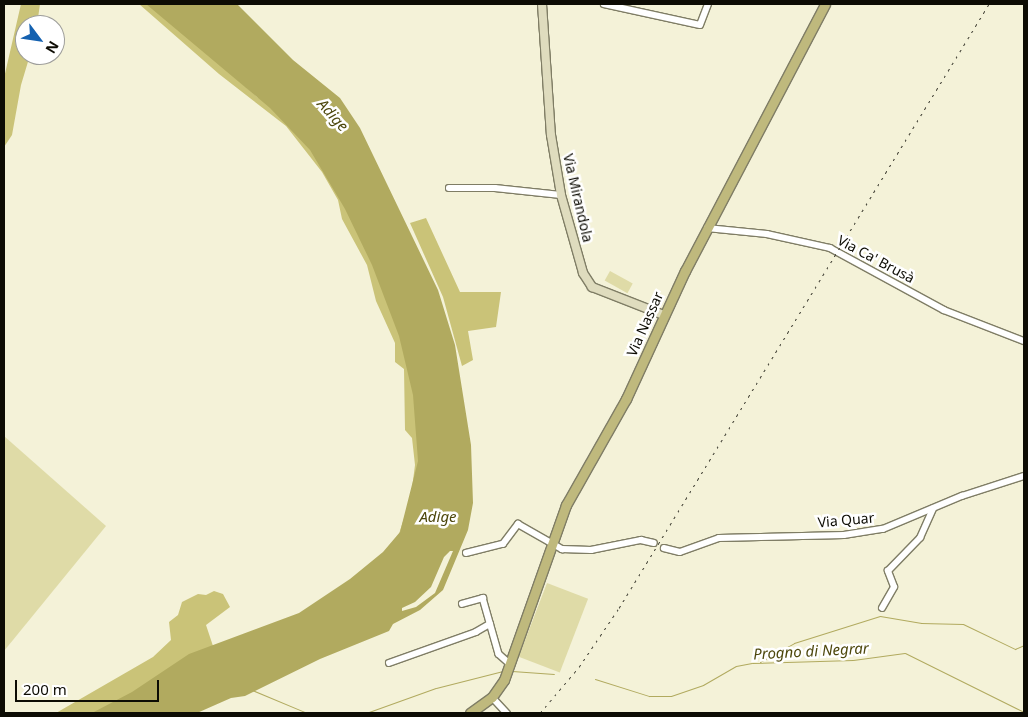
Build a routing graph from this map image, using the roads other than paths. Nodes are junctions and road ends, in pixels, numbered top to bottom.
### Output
1 (542, 4) edge
2 (604, 4) edge
3 (708, 4) edge
4 (824, 4) edge
5 (448, 188) dead end
6 (561, 195) junction
7 (707, 228) junction
8 (664, 315) junction
9 (1024, 341) edge
10 (1024, 476) edge
11 (933, 509) junction
12 (554, 542) junction
13 (654, 543) dead end
14 (664, 548) dead end
15 (466, 553) dead end
16 (462, 604) dead end
17 (882, 608) dead end
18 (490, 624) junction
19 (389, 663) dead end
20 (509, 667) junction
21 (492, 697) junction
22 (470, 713) edge
23 (507, 713) edge

1 - 6 street, Via Mirandola
2 - 3 street
4 - 7 main road, Via Nassar
5 - 6 street
6 - 8 street, Via Mirandola
7 - 8 main road, Via Nassar
7 - 9 street, Via Ca' Brusà
8 - 12 main road, Via Nassar
10 - 11 street, Via Quar
11 - 14 street, Via Quar
11 - 17 street
12 - 13 street
12 - 15 street
12 - 20 main road, Via Nassar
16 - 18 street
18 - 19 street
18 - 20 street
20 - 21 main road, Via Nassar
21 - 22 main road, Via Nassar
21 - 23 street

